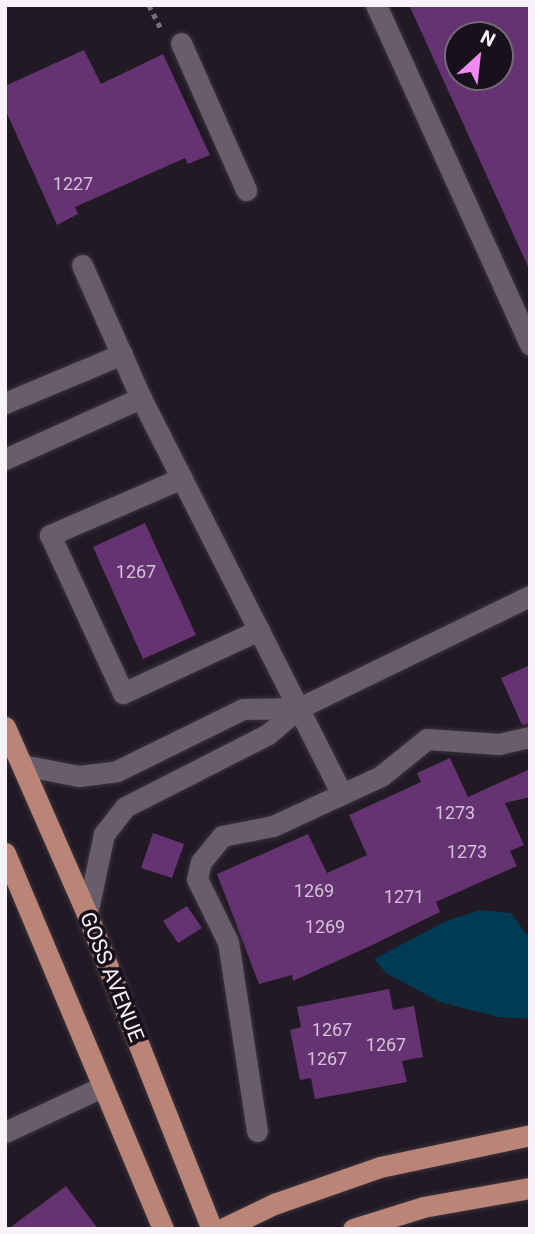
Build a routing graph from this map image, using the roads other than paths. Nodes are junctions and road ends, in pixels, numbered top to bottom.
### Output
1 (376, 5) edge
2 (181, 43) dead end
3 (246, 190) dead end
4 (82, 265) dead end
5 (530, 345) edge
6 (121, 354) junction
7 (141, 398) junction
8 (5, 402) edge
9 (5, 459) edge
10 (182, 478) junction
11 (530, 596) edge
12 (259, 630) junction
13 (299, 708) junction
14 (5, 727) edge
15 (530, 737) edge
16 (22, 765) junction
17 (341, 793) junction
18 (8, 867) edge
19 (87, 914) junction
20 (102, 1087) junction
21 (257, 1131) dead end
22 (5, 1132) edge
23 (530, 1135) edge
24 (530, 1188) edge
25 (163, 1229) edge
26 (212, 1229) edge
27 (222, 1229) edge
28 (353, 1229) edge

1 - 5 street
2 - 3 street
4 - 6 street
6 - 7 street
6 - 8 street
7 - 9 street
7 - 10 street
10 - 12 street
10 - 12 street
11 - 13 street
12 - 13 street
13 - 16 street
13 - 17 street
13 - 19 street
14 - 16 main road, GOSS AVENUE
15 - 17 street
16 - 19 main road, GOSS AVENUE
17 - 21 street
18 - 20 main road
19 - 26 main road, GOSS AVENUE
20 - 22 street
20 - 25 main road
23 - 27 main road
24 - 28 main road

